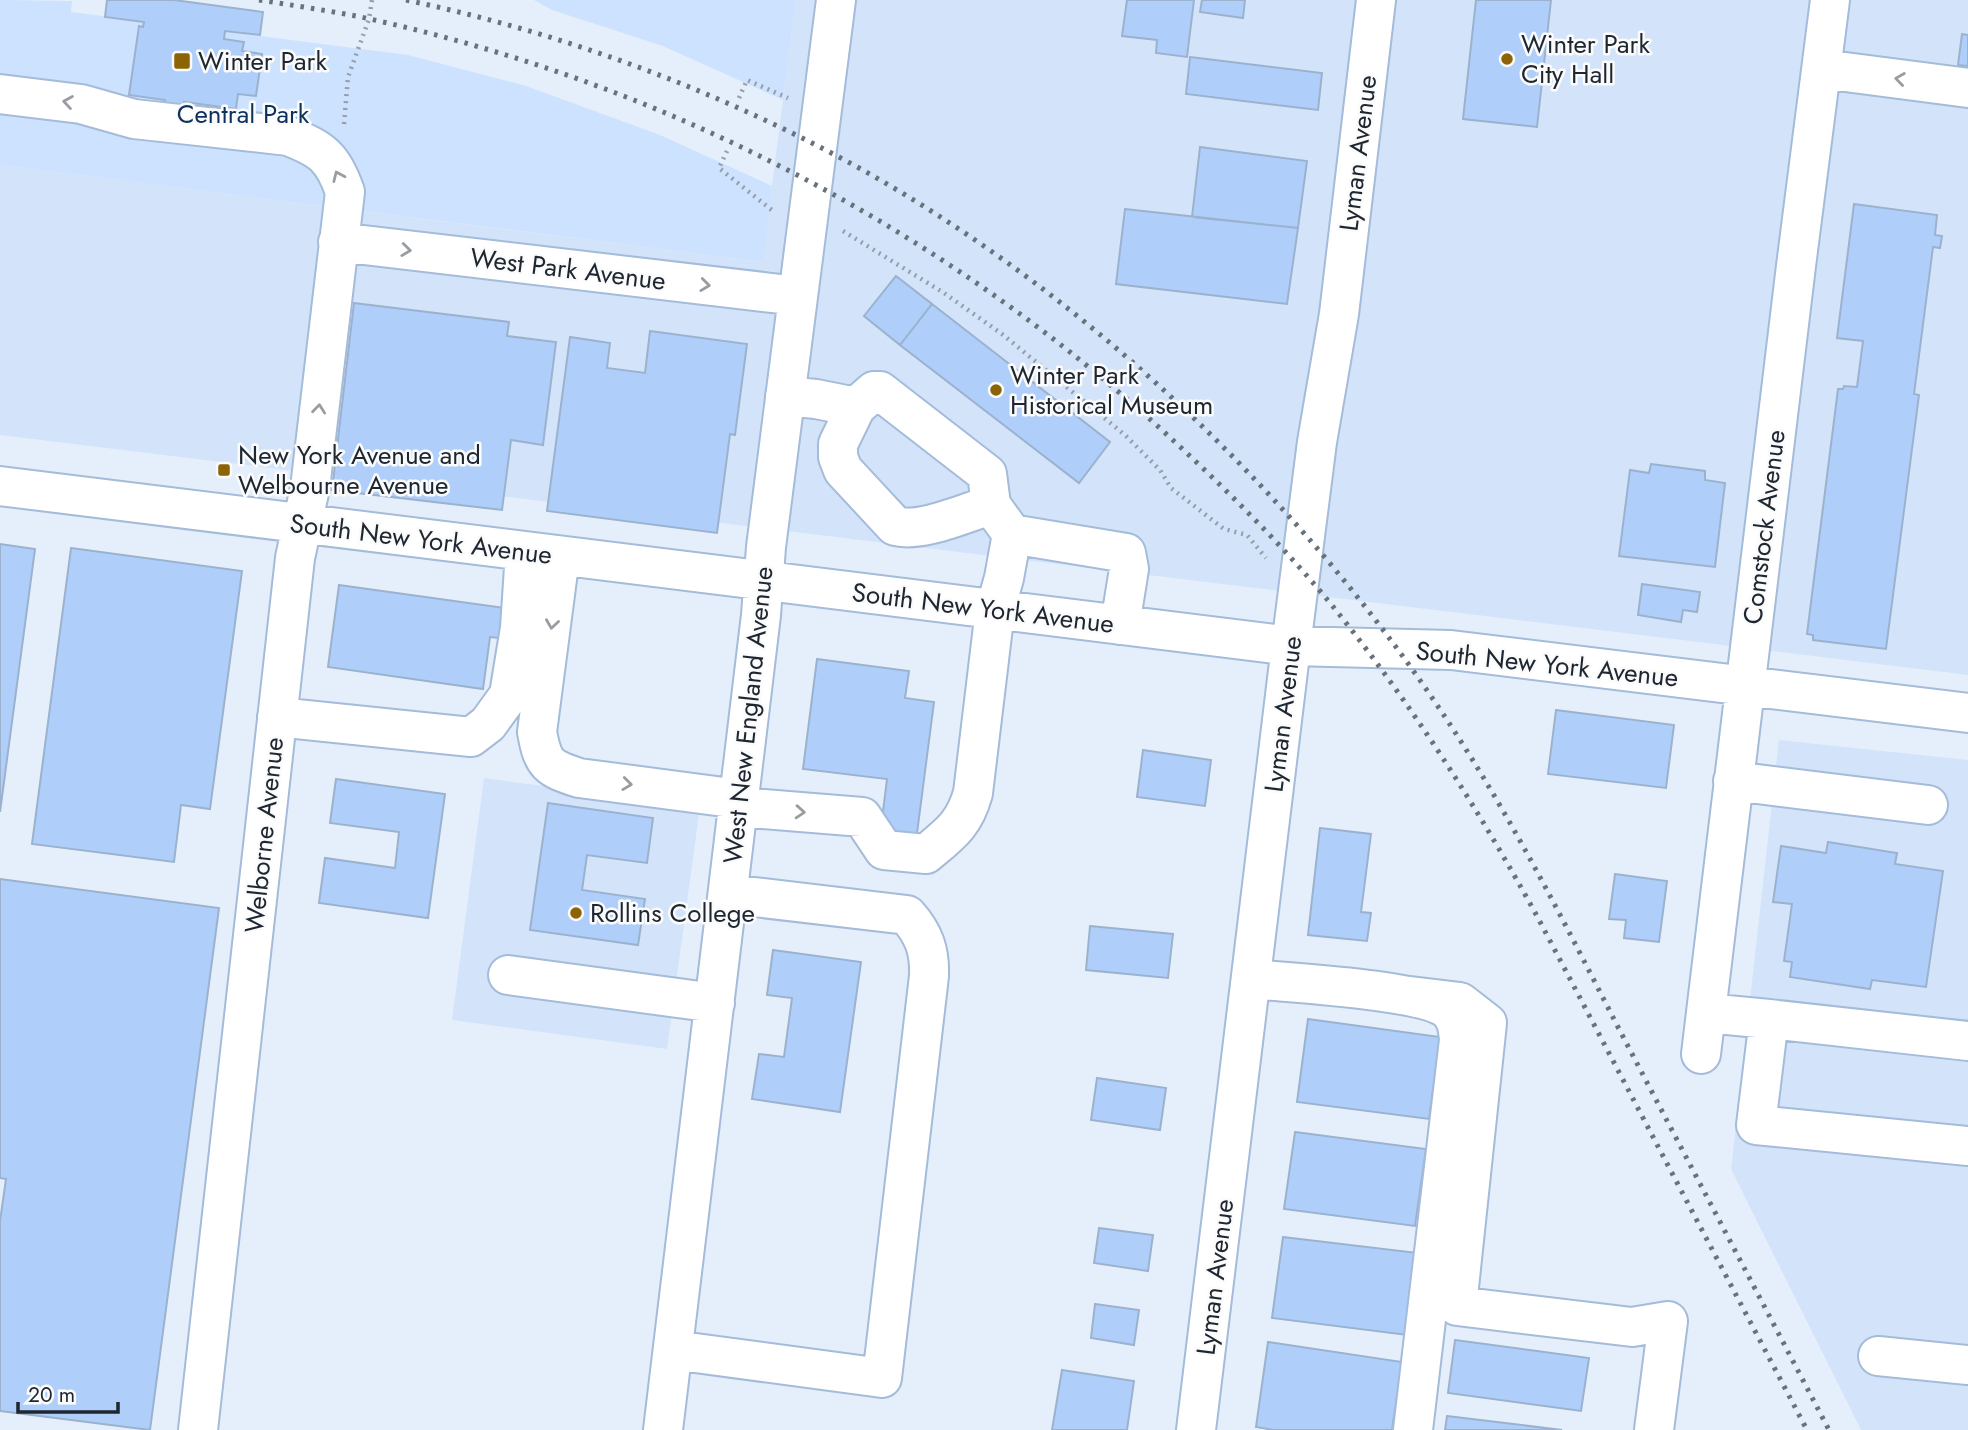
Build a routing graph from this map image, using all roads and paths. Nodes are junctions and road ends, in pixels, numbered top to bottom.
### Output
1 (372, 0) edge
2 (836, 0) edge
3 (1376, 0) edge
4 (1830, 0) edge
5 (1822, 69) junction
6 (1968, 88) edge
7 (0, 94) edge
8 (739, 98) dead end
9 (789, 98) dead end
10 (344, 134) dead end
11 (727, 151) dead end
12 (774, 211) dead end
13 (839, 229) dead end
14 (338, 242) junction
15 (798, 296) junction
16 (785, 396) junction
17 (856, 407) junction
18 (0, 486) edge
19 (1001, 519) junction
20 (302, 524) junction
21 (543, 554) junction
22 (1270, 562) dead end
23 (764, 581) junction
24 (995, 610) junction
25 (1120, 625) junction
26 (1291, 646) junction
27 (1745, 685) junction
28 (1968, 713) edge
29 (277, 717) junction
30 (1733, 782) junction
31 (739, 803) junction
32 (1928, 805) dead end
33 (728, 894) junction
34 (508, 975) dead end
35 (1251, 979) junction
36 (1402, 995) junction
37 (715, 1003) junction
38 (1706, 1013) junction
39 (1769, 1019) junction
40 (1968, 1041) edge
41 (1701, 1054) dead end
42 (1968, 1146) edge
43 (673, 1350) junction
44 (1878, 1356) dead end
45 (1968, 1365) edge
46 (198, 1430) edge
47 (663, 1430) edge
48 (1196, 1430) edge
49 (1413, 1430) edge
50 (1654, 1430) edge

1 - 10 path
2 - 15 street, West New England Avenue
3 - 26 street, Lyman Avenue
4 - 5 street, Comstock Avenue
6 -> 5 street
5 - 27 street, Comstock Avenue
14 -> 7 street, Welborne Avenue
8 - 9 path
11 - 12 path
13 - 22 path
14 -> 15 street, West Park Avenue
20 -> 14 street, Welborne Avenue
15 - 16 street, West New England Avenue
16 - 17 street
16 - 23 street, West New England Avenue
17 - 19 street
17 - 19 street
18 - 20 street, South New York Avenue
19 - 24 street
19 - 25 street
20 - 21 street, South New York Avenue
20 - 29 street, Welborne Avenue
21 - 23 street, South New York Avenue
21 - 29 street
21 -> 31 street
23 - 24 street, South New York Avenue
23 - 31 street, West New England Avenue
24 - 25 street, South New York Avenue
31 -> 24 street
25 - 26 street, South New York Avenue
26 - 27 street, South New York Avenue
26 - 35 street, Lyman Avenue
27 - 28 street, South New York Avenue
27 - 30 street, Comstock Avenue
29 - 46 street, Welborne Avenue
30 - 32 street
30 - 38 street, Comstock Avenue
31 - 33 street, West New England Avenue
33 - 37 street, West New England Avenue
33 - 43 street
34 - 37 street
35 - 36 street
35 - 48 street, Lyman Avenue
36 - 49 street
36 - 50 street
37 - 43 street, West New England Avenue
38 - 39 street
38 - 41 street, Comstock Avenue
39 - 40 street
39 - 42 street
43 - 47 street, West New England Avenue
44 - 45 street

